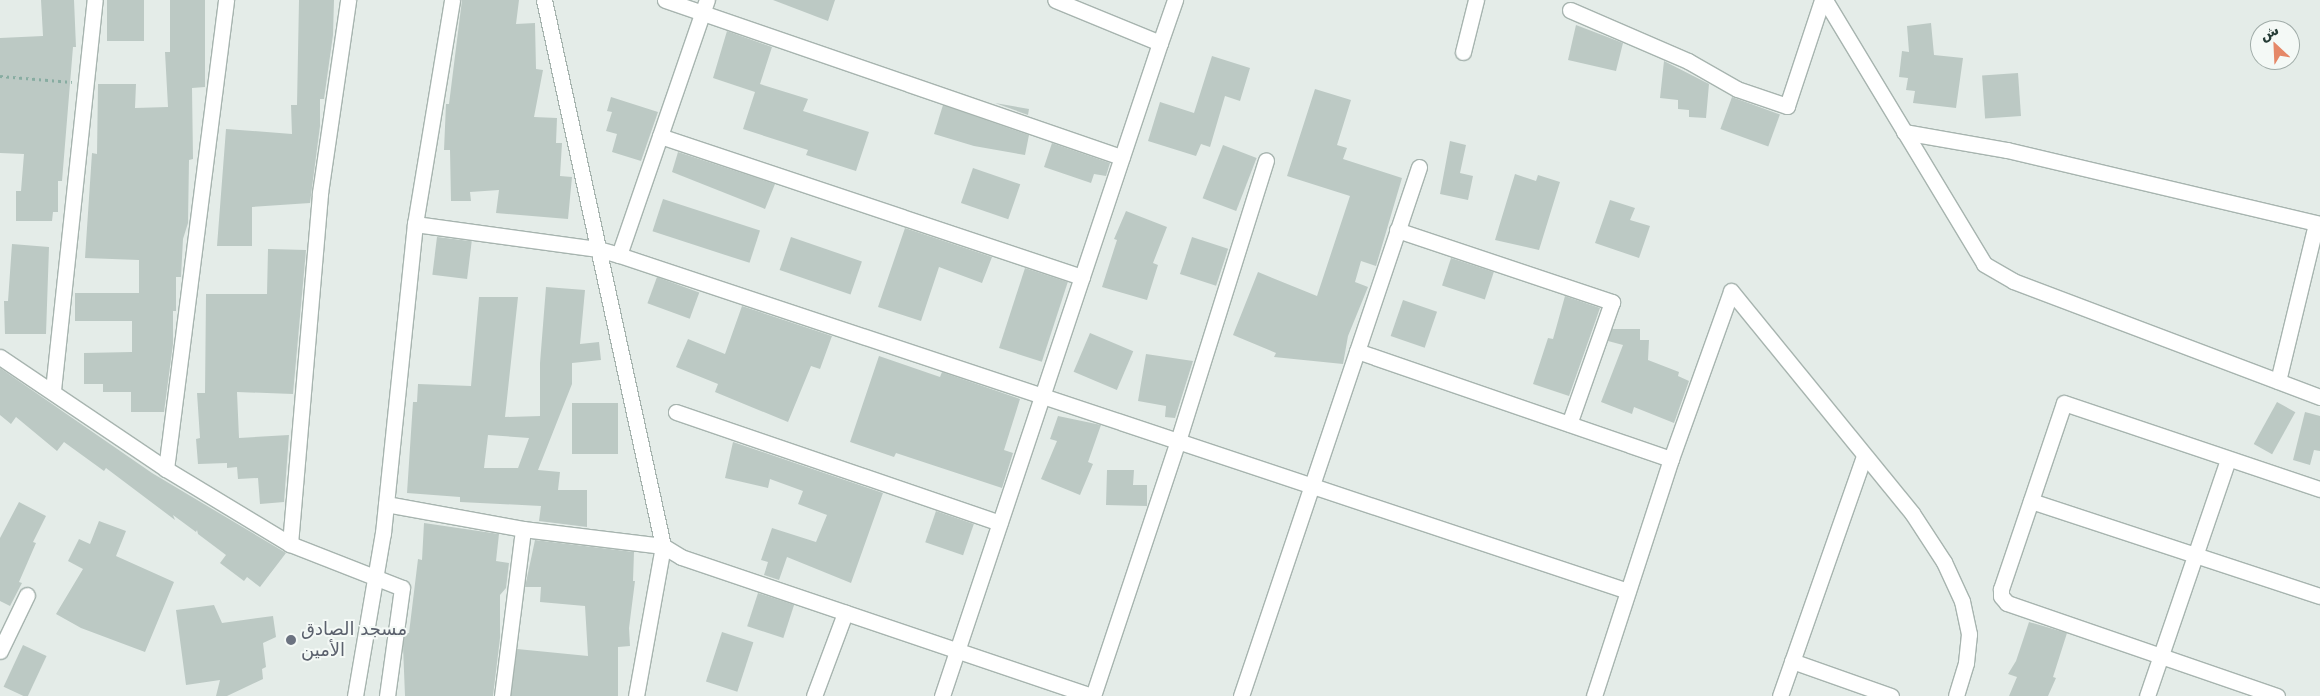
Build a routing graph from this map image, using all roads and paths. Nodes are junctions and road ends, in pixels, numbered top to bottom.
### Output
1 (95, 0) edge
2 (226, 0) edge
3 (348, 0) edge
4 (452, 0) edge
5 (544, 0) edge
6 (665, 0) edge
7 (1054, 0) edge
8 (1175, 0) edge
9 (1476, 0) edge
10 (1824, 0) edge
11 (705, 7) edge
12 (1570, 10) dead end
13 (1160, 43) junction
14 (1463, 52) dead end
15 (0, 76) edge
16 (86, 84) junction
17 (1904, 132) junction
18 (660, 136) junction
19 (1122, 157) junction
20 (1266, 160) dead end
21 (1419, 167) dead end
22 (415, 224) junction
23 (2318, 224) edge
24 (1397, 230) junction
25 (598, 249) junction
26 (620, 255) junction
27 (1082, 277) junction
28 (1357, 351) junction
29 (0, 358) edge
30 (2278, 381) junction
31 (52, 390) junction
32 (1042, 396) junction
33 (2320, 396) edge
34 (676, 412) dead end
35 (1569, 424) junction
36 (1178, 440) junction
37 (1864, 456) junction
38 (1671, 459) junction
39 (2228, 459) junction
40 (166, 469) junction
41 (1312, 484) junction
42 (2320, 489) edge
43 (2031, 501) junction
44 (386, 504) junction
45 (1000, 523) junction
46 (523, 529) junction
47 (290, 544) junction
48 (663, 546) junction
49 (2195, 555) junction
50 (375, 578) junction
51 (1628, 592) junction
52 (27, 596) dead end
53 (2320, 596) edge
54 (845, 613) junction
55 (0, 651) edge
56 (957, 652) junction
57 (2161, 657) junction
58 (1792, 662) junction
59 (355, 696) edge
60 (387, 696) edge
61 (502, 696) edge
62 (636, 696) edge
63 (814, 696) edge
64 (942, 696) edge
65 (1092, 696) edge
66 (1241, 696) edge
67 (1594, 696) edge
68 (1780, 696) edge
69 (1891, 696) edge
70 (1956, 696) edge
71 (2148, 696) edge
72 (2277, 696) edge

1 - 16 street
2 - 40 street
3 - 47 street
4 - 22 street
5 - 25 street
6 - 11 street
7 - 13 street
8 - 13 street
9 - 14 street
10 - 12 street
10 - 17 street
11 - 18 street
11 - 19 street
13 - 19 street
15 - 16 path
16 - 31 street
17 - 23 street
17 - 30 street
18 - 26 street
18 - 27 street
19 - 27 street
20 - 36 street
21 - 24 street
22 - 25 street
22 - 44 street
23 - 30 street
24 - 28 street
24 - 35 street
25 - 26 street
25 - 48 street
26 - 32 street
27 - 32 street
28 - 35 street
28 - 41 street
29 - 31 street
30 - 33 street
31 - 40 street
32 - 36 street
32 - 45 street
34 - 45 street
35 - 38 street
36 - 41 street
36 - 65 street
37 - 38 street
37 - 58 street
37 - 70 street
38 - 51 street
39 - 42 street
39 - 43 street
39 - 49 street
40 - 47 street
41 - 51 street
41 - 66 street
43 - 49 street
43 - 57 street
44 - 46 street
44 - 50 street
45 - 56 street
46 - 48 street
46 - 61 street
47 - 50 street
48 - 54 street
48 - 62 street
49 - 53 street
49 - 57 street
50 - 59 street
50 - 60 street
51 - 67 street
52 - 55 street
54 - 56 street
54 - 63 street
56 - 64 street
56 - 65 street
57 - 71 street
57 - 72 street
58 - 68 street
58 - 69 street

